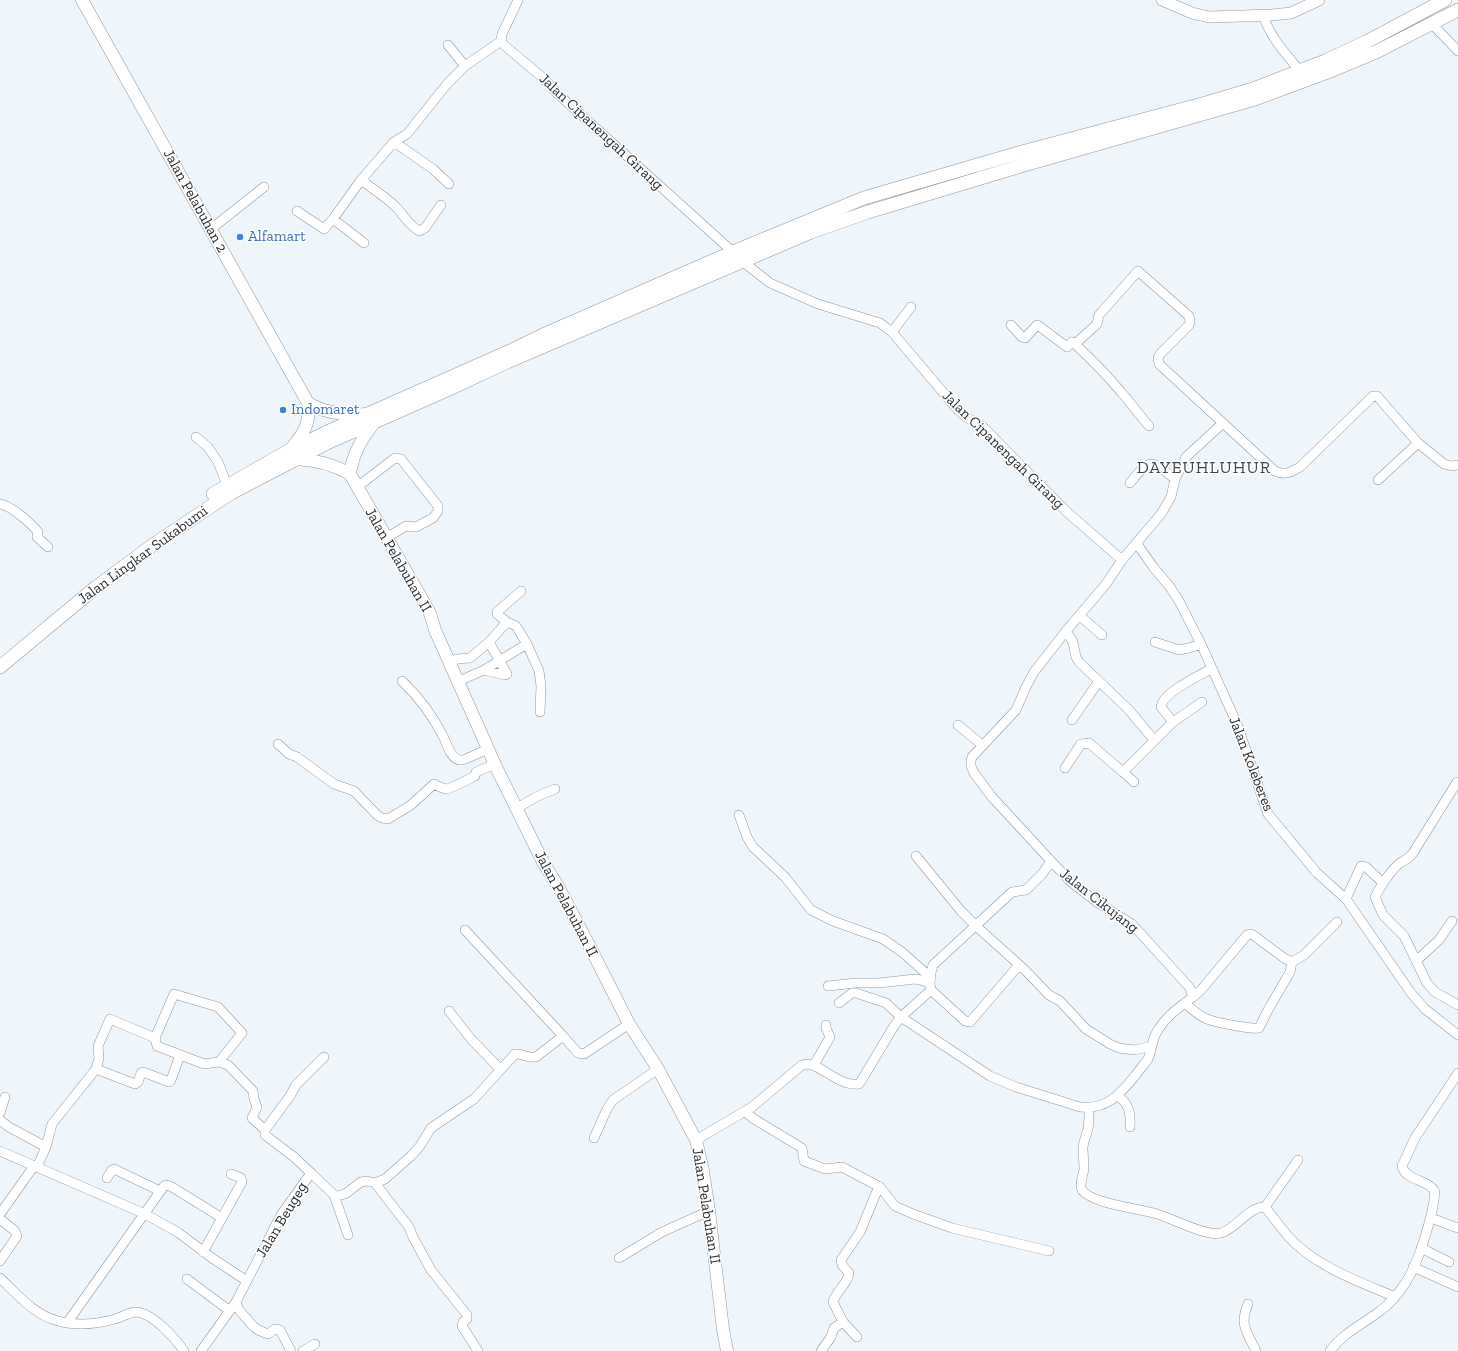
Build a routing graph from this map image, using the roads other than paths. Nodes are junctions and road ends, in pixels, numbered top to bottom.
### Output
1 (82, 0) edge
2 (518, 0) edge
3 (1162, 0) edge
4 (1319, 0) edge
5 (1445, 0) edge
6 (1458, 10) edge
7 (1263, 15) junction
8 (1432, 24) junction
9 (501, 41) junction
10 (448, 45) dead end
11 (1458, 51) edge
12 (465, 66) junction
13 (1300, 71) junction
14 (1254, 94) junction
15 (394, 142) junction
16 (361, 180) junction
17 (449, 184) dead end
18 (264, 187) dead end
19 (441, 205) dead end
20 (297, 211) dead end
21 (333, 219) junction
22 (211, 229) junction
23 (364, 243) dead end
24 (738, 257) junction
25 (911, 307) dead end
26 (1011, 326) dead end
27 (892, 332) junction
28 (1075, 344) junction
29 (308, 403) junction
30 (373, 418) junction
31 (1223, 423) junction
32 (1150, 426) dead end
33 (196, 437) dead end
34 (1418, 443) junction
35 (290, 454) junction
36 (1458, 465) edge
37 (350, 474) junction
38 (1175, 479) junction
39 (1378, 480) dead end
40 (1130, 483) dead end
41 (227, 485) junction
42 (357, 487) junction
43 (0, 504) edge
44 (386, 538) junction
45 (1137, 544) junction
46 (48, 547) dead end
47 (1122, 560) junction
48 (521, 591) dead end
49 (53, 616) junction
50 (1080, 616) junction
51 (507, 622) junction
52 (1066, 631) junction
53 (1102, 635) dead end
54 (489, 642) junction
55 (1155, 642) dead end
56 (527, 644) junction
57 (1201, 644) junction
58 (499, 660) junction
59 (1, 662) edge
60 (450, 663) junction
61 (1212, 669) junction
62 (484, 670) junction
63 (402, 681) dead end
64 (459, 681) junction
65 (1099, 681) junction
66 (1202, 702) dead end
67 (540, 712) dead end
68 (1072, 720) dead end
69 (1173, 722) junction
70 (958, 725) dead end
71 (1154, 740) junction
72 (278, 744) dead end
73 (982, 745) junction
74 (488, 749) junction
75 (495, 764) junction
76 (1065, 768) dead end
77 (1123, 772) junction
78 (1134, 782) dead end
79 (1457, 782) dead end
80 (555, 790) dead end
81 (517, 808) junction
82 (739, 815) dead end
83 (916, 856) dead end
84 (1051, 861) junction
85 (1383, 883) junction
86 (1346, 899) junction
87 (1452, 921) dead end
88 (1338, 922) dead end
89 (976, 926) junction
90 (465, 930) dead end
91 (1416, 961) junction
92 (1292, 962) junction
93 (1019, 965) junction
94 (930, 984) junction
95 (828, 986) dead end
96 (1193, 997) junction
97 (839, 1003) dead end
98 (1185, 1003) junction
99 (1458, 1005) edge
100 (449, 1011) dead end
101 (902, 1017) junction
102 (629, 1024) junction
103 (826, 1025) dead end
104 (1458, 1035) edge
105 (563, 1036) junction
106 (156, 1038) junction
107 (1152, 1046) junction
108 (180, 1055) junction
109 (324, 1057) dead end
110 (219, 1062) junction
111 (814, 1065) junction
112 (96, 1069) junction
113 (500, 1069) junction
114 (658, 1069) junction
115 (1458, 1073) edge
116 (1117, 1096) junction
117 (5, 1097) dead end
118 (1085, 1108) junction
119 (745, 1112) junction
120 (0, 1113) edge
121 (0, 1120) edge
122 (1130, 1127) dead end
123 (265, 1130) junction
124 (594, 1138) dead end
125 (696, 1140) junction
126 (46, 1147) junction
127 (0, 1151) edge
128 (1298, 1160) dead end
129 (35, 1166) junction
130 (311, 1173) junction
131 (231, 1174) dead end
132 (107, 1178) dead end
133 (375, 1183) junction
134 (879, 1186) junction
135 (160, 1191) junction
136 (334, 1195) junction
137 (1265, 1208) junction
138 (708, 1211) junction
139 (0, 1214) edge
140 (145, 1214) junction
141 (222, 1218) junction
142 (1431, 1218) junction
143 (0, 1220) edge
144 (1458, 1228) edge
145 (348, 1235) dead end
146 (1421, 1248) junction
147 (1049, 1251) dead end
148 (203, 1252) junction
149 (619, 1258) dead end
150 (0, 1261) edge
151 (1449, 1262) dead end
152 (1413, 1266) junction
153 (0, 1278) edge
154 (187, 1279) dead end
155 (247, 1281) junction
156 (1458, 1287) edge
157 (1395, 1297) junction
158 (236, 1302) junction
159 (1248, 1304) dead end
160 (230, 1311) junction
161 (843, 1322) junction
162 (67, 1323) junction
163 (857, 1337) dead end
164 (315, 1344) dead end
165 (184, 1351) edge
166 (201, 1351) edge
167 (291, 1351) edge
168 (303, 1351) edge
169 (478, 1351) edge
170 (727, 1351) edge
171 (821, 1351) edge
172 (1256, 1351) edge
173 (1330, 1351) edge

1 - 22 main road, Jalan Pelabuhan 2
2 - 9 street
3 - 7 street
4 - 7 street
5 - 13 main road
6 - 8 main road
7 - 13 street
8 - 11 street
8 - 14 main road
9 - 12 street
9 - 24 street, Jalan Cipanengah Girang
10 - 12 street
12 - 15 street
13 - 14 main road
14 - 24 main road
15 - 16 street
15 - 17 street
16 - 19 street
16 - 21 street
18 - 22 street
20 - 21 street
21 - 23 street
22 - 29 main road, Jalan Pelabuhan 2
24 - 27 street, Jalan Cipanengah Girang
24 - 30 main road
25 - 27 street
26 - 28 street
27 - 47 street, Jalan Cipanengah Girang
28 - 31 street
28 - 32 street
29 - 30 main road
29 - 35 main road
30 - 35 main road
30 - 37 main road
31 - 34 street
31 - 38 street, Jalan Cikujang
33 - 41 street
34 - 36 street
34 - 39 street
35 - 37 main road
35 - 41 main road, Jalan Lingkar Sukabumi
35 - 49 main road, Jalan Lingkar Sukabumi
37 - 42 main road, Jalan Pelabuhan II
38 - 40 street
38 - 45 street, Jalan Cikujang
41 - 49 main road, Jalan Lingkar Sukabumi
42 - 44 main road, Jalan Pelabuhan II
42 - 44 street
43 - 46 street
44 - 60 main road, Jalan Pelabuhan II
45 - 47 street, Jalan Cikujang
45 - 57 street, Jalan Koleberes
47 - 50 street, Jalan Cikujang
48 - 51 street
49 - 59 main road, Jalan Lingkar Sukabumi
50 - 52 street, Jalan Cikujang
50 - 53 street
51 - 54 street
51 - 56 street
52 - 65 street
52 - 73 street, Jalan Cikujang
54 - 58 street
54 - 60 street
55 - 57 street
56 - 58 street
56 - 67 street
57 - 61 street, Jalan Koleberes
58 - 62 street
58 - 62 street
60 - 64 main road, Jalan Pelabuhan II
61 - 69 street
61 - 86 street, Jalan Koleberes
62 - 64 street
63 - 74 street
64 - 74 main road, Jalan Pelabuhan II
65 - 68 street
65 - 71 street
66 - 69 street
69 - 71 street
70 - 73 street
71 - 77 street
72 - 75 street
73 - 84 street, Jalan Cikujang
74 - 75 main road, Jalan Pelabuhan II
75 - 81 main road, Jalan Pelabuhan II
76 - 77 street
77 - 78 street
79 - 85 street
80 - 81 street
81 - 102 main road, Jalan Pelabuhan II
82 - 94 street
83 - 89 street
84 - 89 street
84 - 96 street, Jalan Cikujang
85 - 86 street
85 - 91 street
86 - 104 street, Jalan Koleberes
87 - 91 street
88 - 92 street
89 - 93 street
89 - 94 street
90 - 105 street
91 - 99 street
92 - 96 street
92 - 98 street
93 - 94 street
93 - 107 street
94 - 95 street
94 - 101 street
96 - 98 street
97 - 101 street
98 - 107 street
100 - 113 street
101 - 111 street
101 - 118 street
102 - 105 street
102 - 114 main road, Jalan Pelabuhan II
103 - 111 street
105 - 113 street
106 - 108 street
106 - 110 street
106 - 112 street
107 - 116 street
108 - 110 street
108 - 112 street
109 - 123 street
110 - 123 street
111 - 119 street
112 - 126 street
113 - 133 street
114 - 124 street
114 - 125 main road, Jalan Pelabuhan II
115 - 142 street
116 - 118 street
116 - 122 street
117 - 120 street
118 - 137 street
119 - 125 street
119 - 134 street
121 - 126 street
123 - 130 street
125 - 138 main road, Jalan Pelabuhan II
126 - 129 street
127 - 129 street
128 - 137 street
129 - 139 street
129 - 140 street
130 - 136 street, Jalan Beugeg
130 - 155 street, Jalan Beugeg
131 - 141 street
132 - 135 street
133 - 136 street
133 - 169 street
134 - 147 street
134 - 161 street
135 - 140 street
135 - 141 street
136 - 145 street
137 - 157 street
138 - 149 street
138 - 170 main road, Jalan Pelabuhan II
140 - 148 street
140 - 162 street
141 - 148 street
142 - 144 street
142 - 146 street
143 - 150 street
146 - 151 street
146 - 152 street
148 - 155 street
152 - 156 street
152 - 157 street
153 - 162 street
154 - 160 street
155 - 158 street, Jalan Beugeg
157 - 173 street
158 - 160 street, Jalan Beugeg
158 - 167 street
159 - 172 street
160 - 166 street, Jalan Beugeg
161 - 163 street
161 - 171 street
162 - 165 street
164 - 168 street

